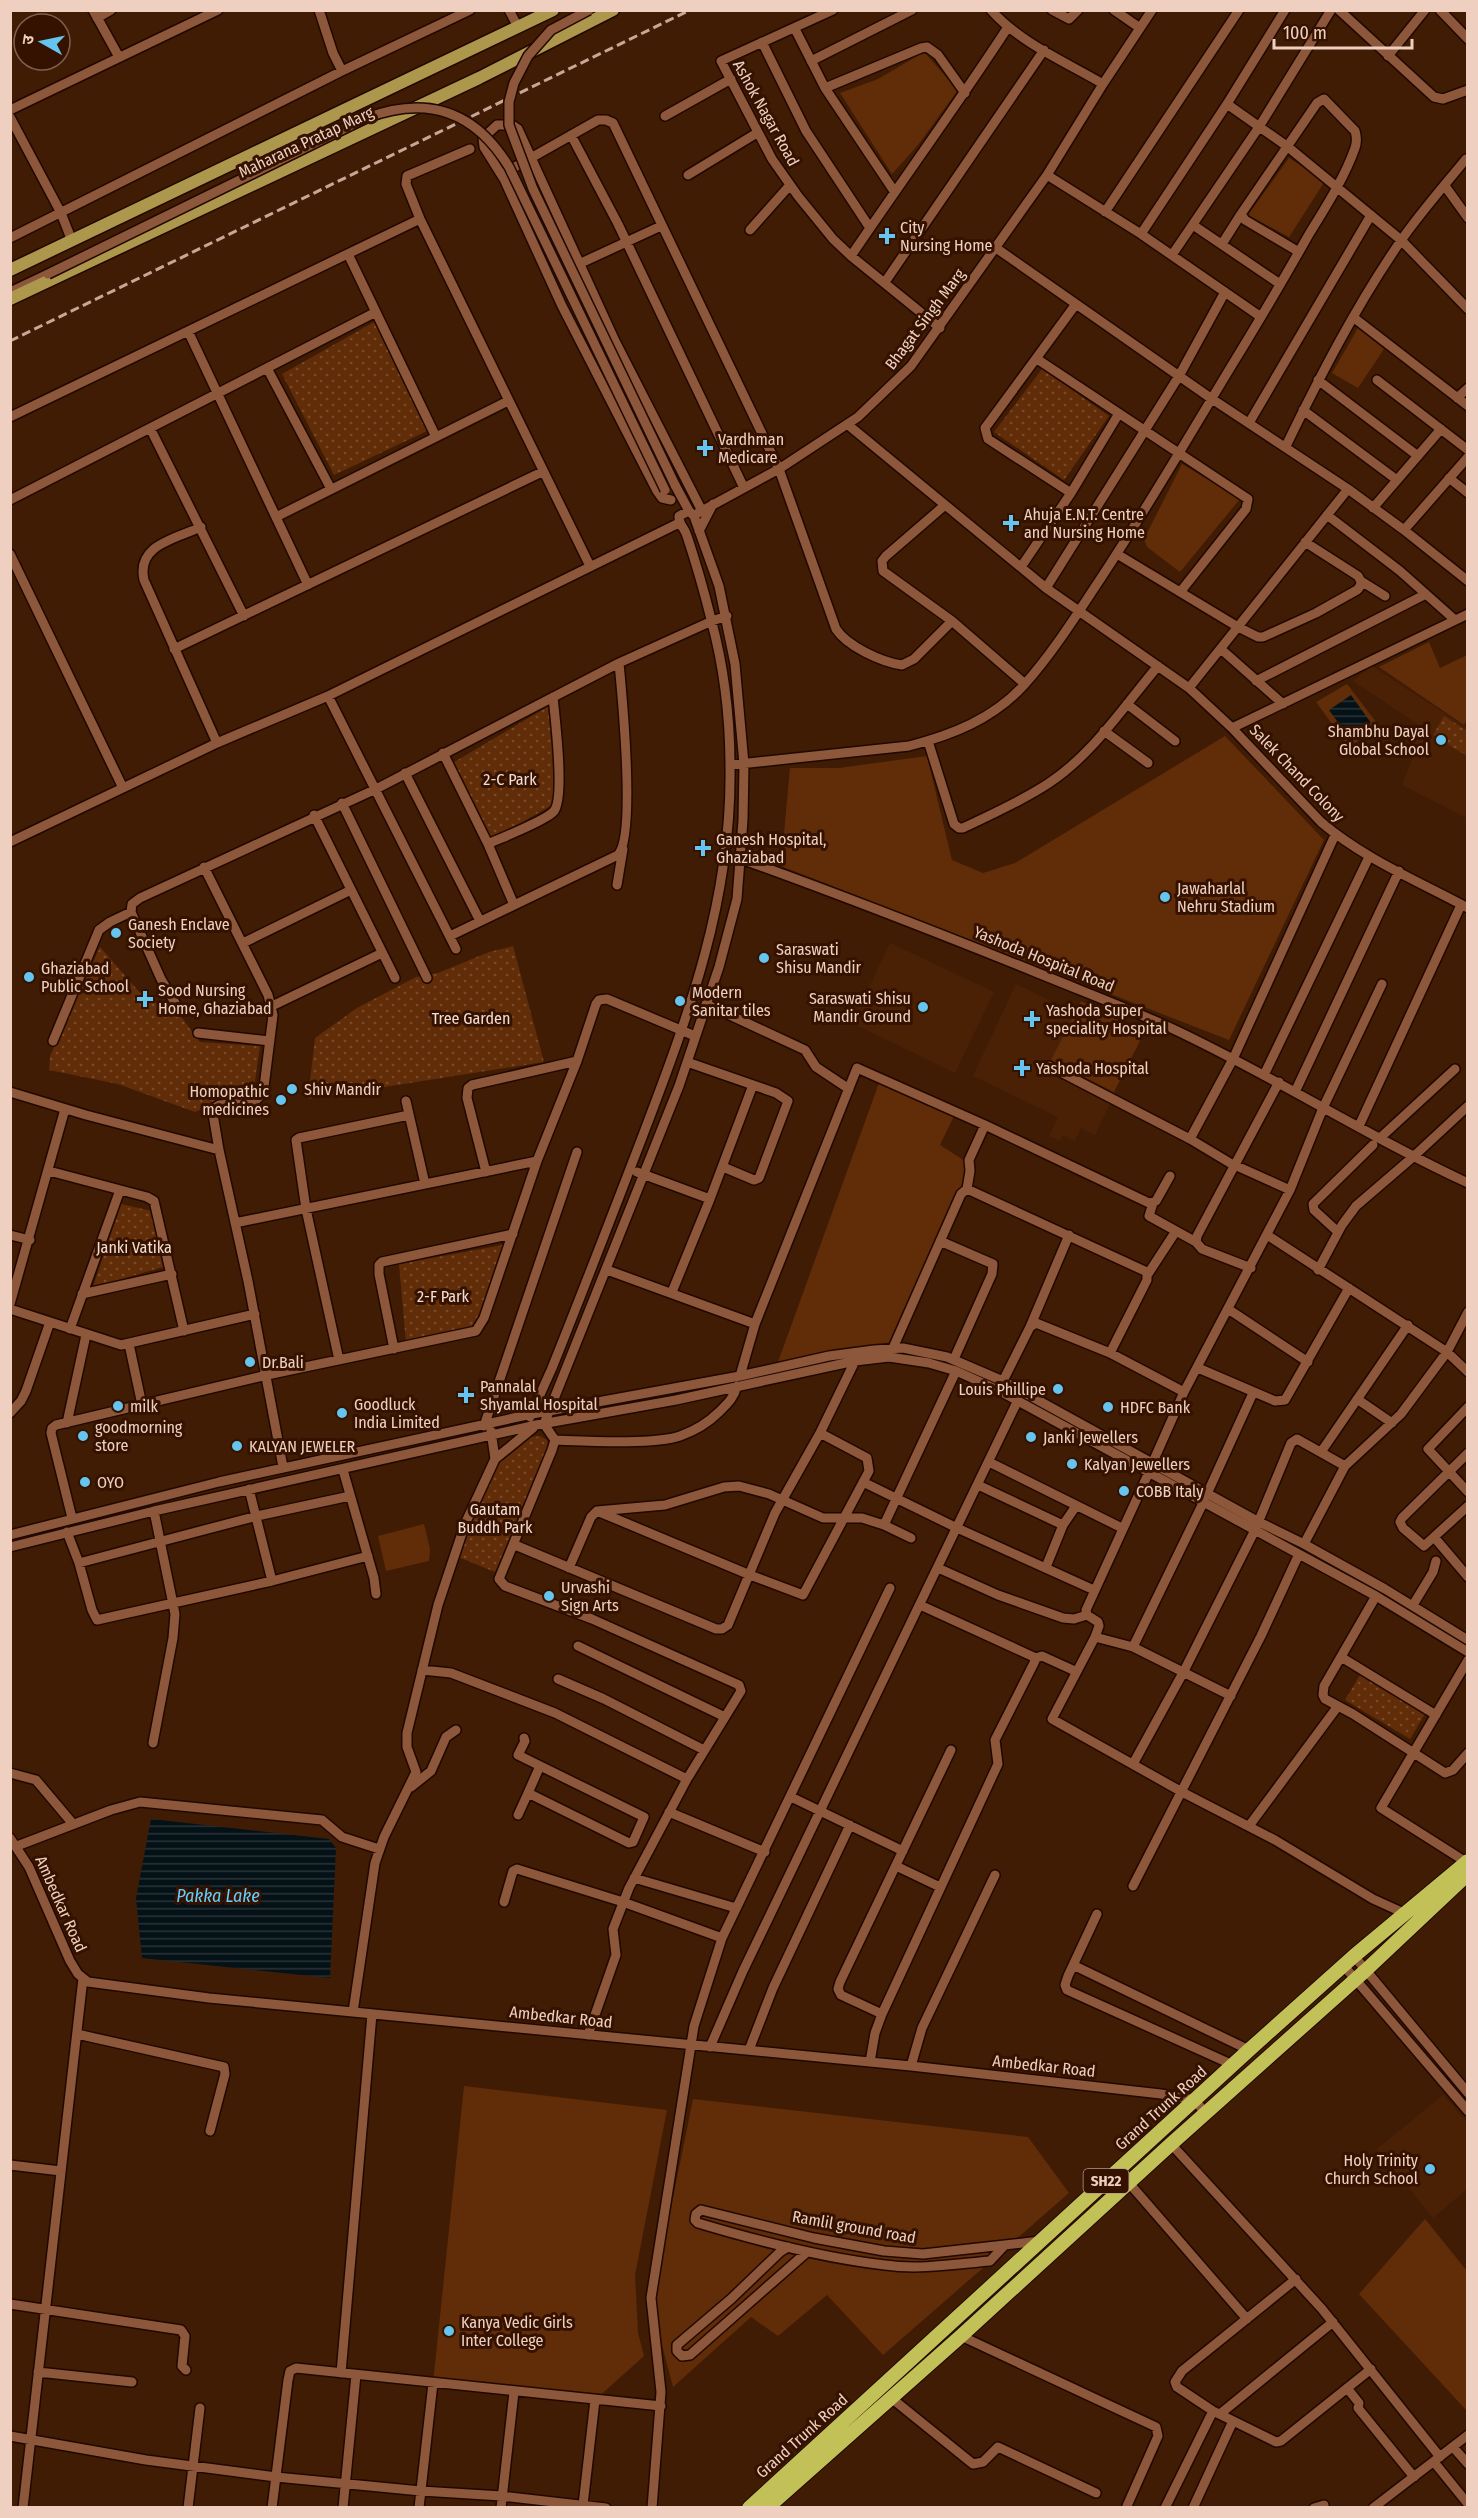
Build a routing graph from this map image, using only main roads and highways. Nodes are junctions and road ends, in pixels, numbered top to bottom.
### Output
1 (612, 10) edge
2 (549, 12) edge
3 (557, 38) junction
4 (10, 270) edge
5 (10, 299) edge
6 (1467, 1866) edge
7 (1064, 2219) junction
8 (1076, 2231) junction
9 (749, 2508) edge
10 (767, 2508) edge

1 - 3 main road, Maharana Pratap Marg
2 - 3 main road
2 - 4 main road, Maharana Pratap Marg
3 - 5 main road, Maharana Pratap Marg
6 - 7 highway, Grand Trunk Road / SH22
6 - 8 highway, Grand Trunk Road / SH22
7 - 8 highway
7 - 9 highway, Grand Trunk Road / SH22
8 - 10 highway, Grand Trunk Road / SH22

